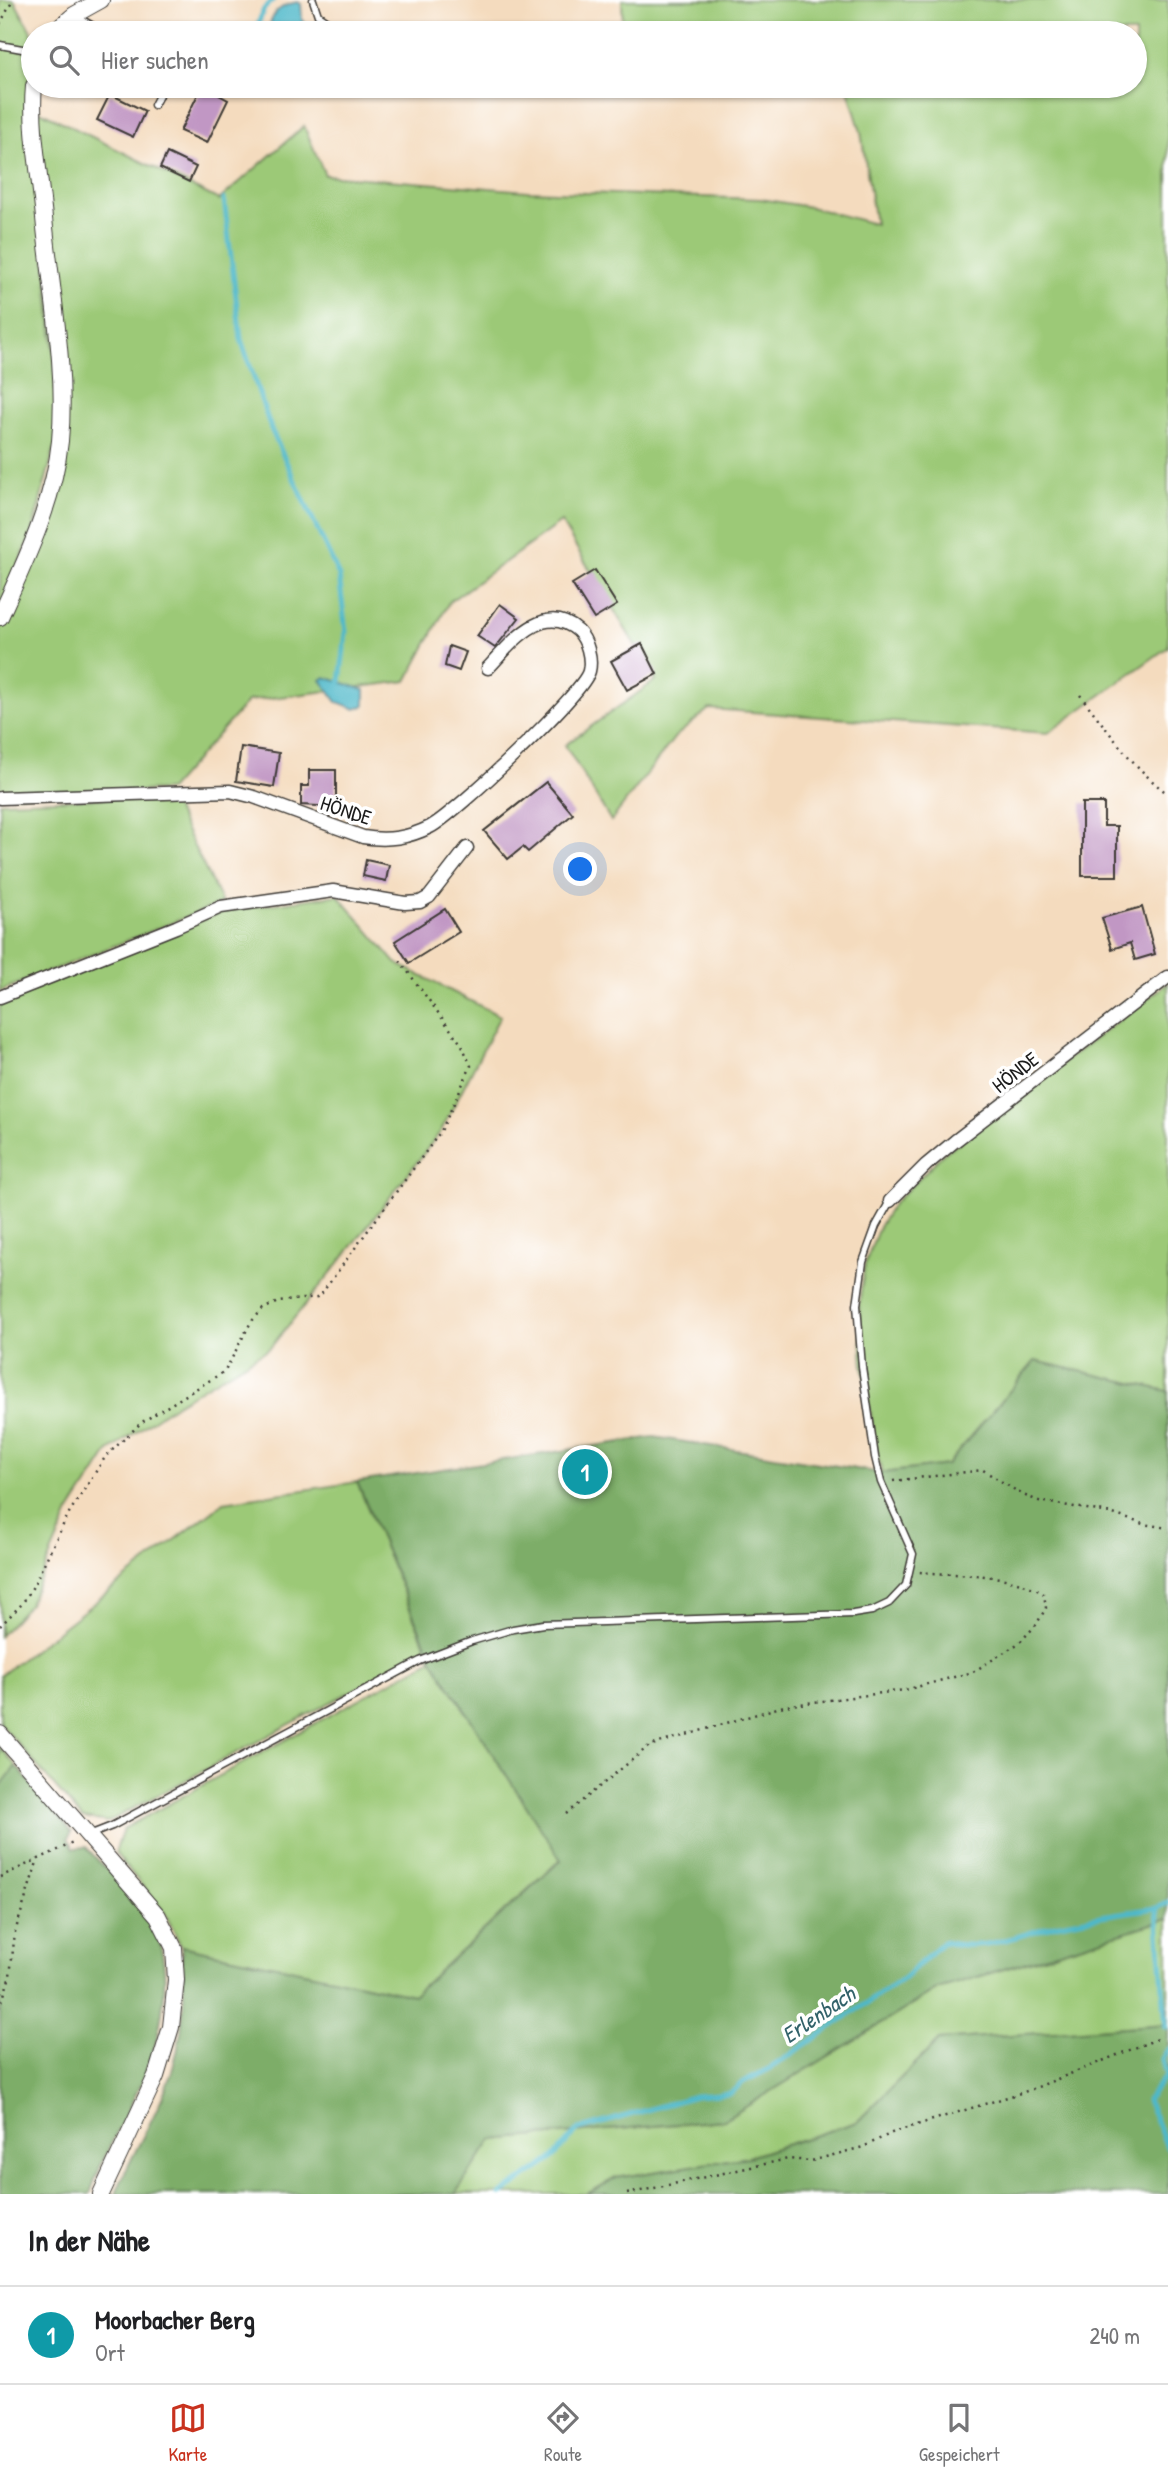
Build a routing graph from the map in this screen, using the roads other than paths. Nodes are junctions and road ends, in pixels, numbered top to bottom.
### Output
1 (101, 0) edge
2 (313, 0) edge
3 (74, 15) junction
4 (67, 21) edge
5 (84, 21) edge
6 (326, 21) edge
7 (0, 45) edge
8 (21, 49) edge
9 (34, 98) edge
10 (157, 98) edge
11 (154, 105) dead end
12 (0, 617) edge
13 (488, 668) dead end
14 (0, 798) edge
15 (467, 848) dead end
16 (1168, 977) edge
17 (0, 997) edge
18 (890, 1201) joint
19 (0, 1734) edge
20 (89, 1835) junction
21 (101, 2194) edge

1 - 3 street
2 - 6 lane
3 - 4 street
3 - 5 lane
7 - 8 lane
9 - 12 street
10 - 11 lane
13 - 14 street, HÖNDE
15 - 17 street
16 - 18 street, HÖNDE
18 - 20 lane
19 - 20 street
20 - 21 street

